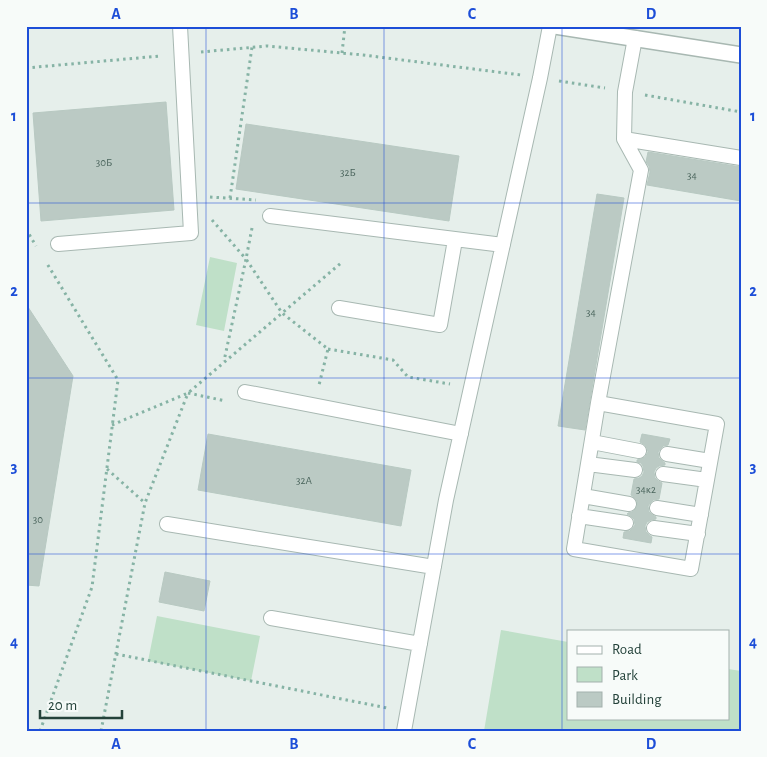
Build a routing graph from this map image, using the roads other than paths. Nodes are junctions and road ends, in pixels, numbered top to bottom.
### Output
1 (180, 26) edge
2 (550, 26) edge
3 (555, 26) edge
4 (635, 38) junction
5 (741, 55) edge
6 (624, 139) junction
7 (741, 158) edge
8 (270, 216) dead end
9 (455, 240) junction
10 (58, 244) dead end
11 (503, 245) junction
12 (339, 308) dead end
13 (245, 392) dead end
14 (598, 403) junction
15 (461, 434) junction
16 (592, 442) junction
17 (639, 450) dead end
18 (667, 454) dead end
19 (710, 461) junction
20 (588, 464) junction
21 (635, 470) dead end
22 (663, 474) dead end
23 (707, 480) junction
24 (583, 496) junction
25 (629, 504) dead end
26 (657, 508) dead end
27 (701, 515) junction
28 (579, 516) junction
29 (626, 523) dead end
30 (167, 524) dead end
31 (654, 528) dead end
32 (698, 534) junction
33 (434, 567) junction
34 (271, 618) dead end
35 (420, 644) junction
36 (404, 731) edge

1 - 10 lane
2 - 11 lane
3 - 4 street
4 - 5 street
4 - 6 lane
6 - 7 lane
6 - 14 lane
8 - 9 lane
9 - 11 lane
9 - 12 lane
11 - 15 lane
13 - 15 lane
14 - 16 lane
14 - 19 lane
15 - 33 lane
16 - 17 lane
16 - 20 lane
18 - 19 lane
19 - 23 lane
20 - 21 lane
20 - 24 lane
22 - 23 lane
23 - 27 lane
24 - 25 lane
24 - 28 lane
26 - 27 lane
27 - 32 lane
28 - 29 lane
28 - 32 lane
30 - 33 lane
31 - 32 lane
33 - 35 lane
34 - 35 lane
35 - 36 lane

